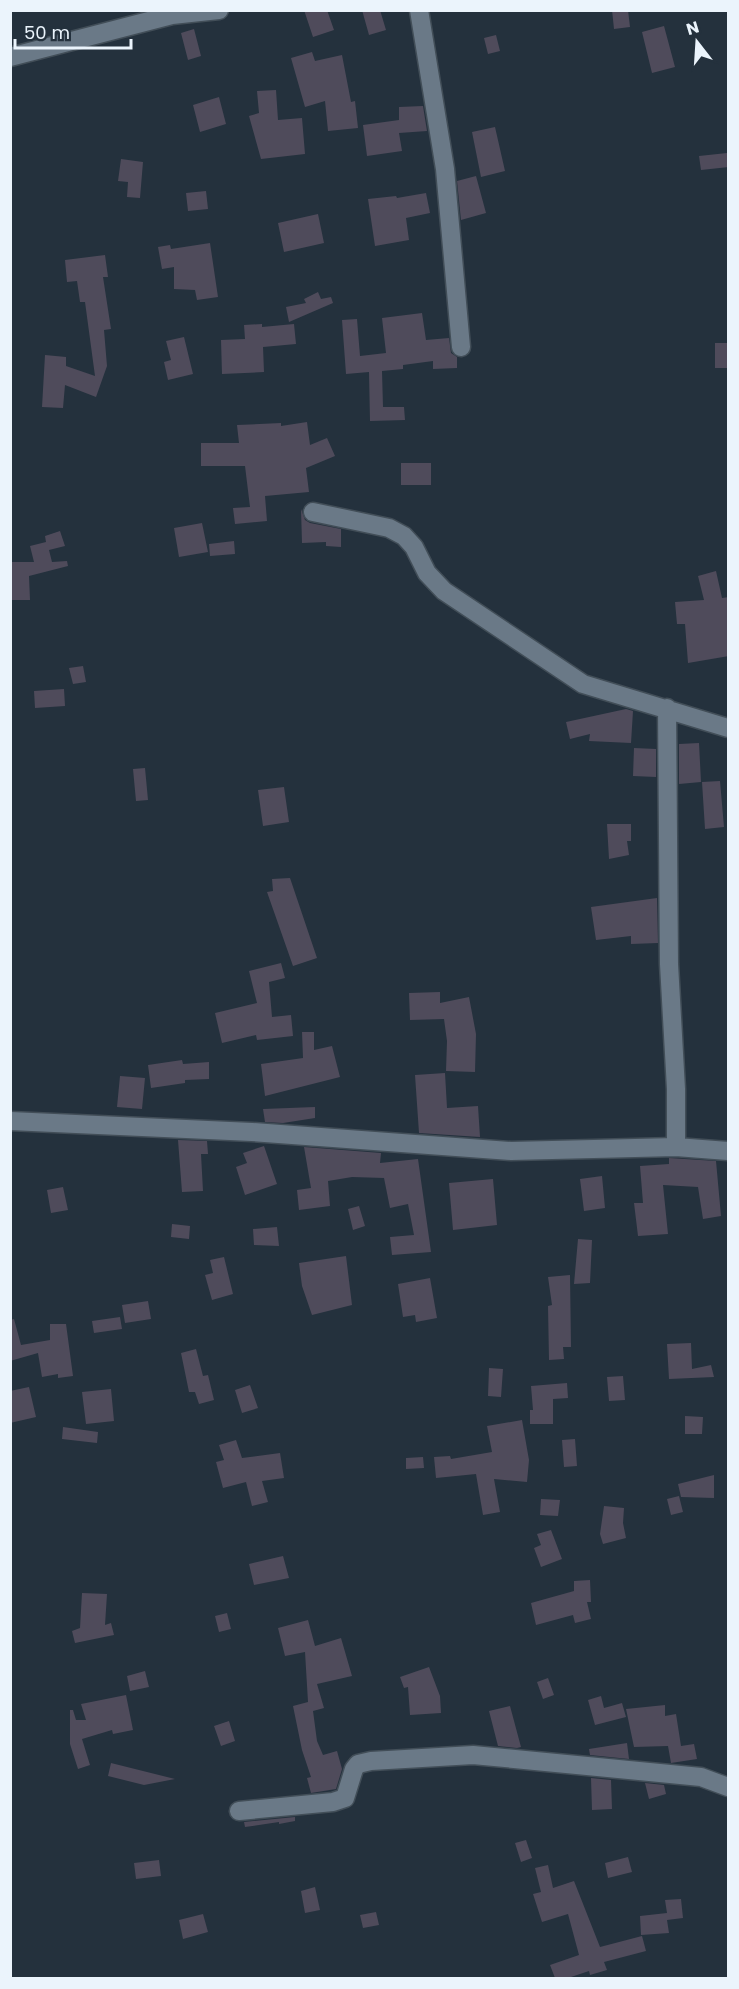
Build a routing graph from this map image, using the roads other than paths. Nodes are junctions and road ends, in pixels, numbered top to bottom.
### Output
1 (219, 10) edge
2 (419, 10) edge
3 (171, 13) edge
4 (10, 57) edge
5 (461, 347) dead end
6 (313, 512) dead end
7 (667, 708) junction
8 (729, 728) edge
9 (10, 1121) edge
10 (676, 1147) junction
11 (729, 1150) edge
12 (729, 1787) edge
13 (239, 1811) dead end

1 - 3 street
2 - 5 street
3 - 4 street
6 - 7 street
7 - 8 street
7 - 10 street
9 - 10 street
10 - 11 street
12 - 13 street

